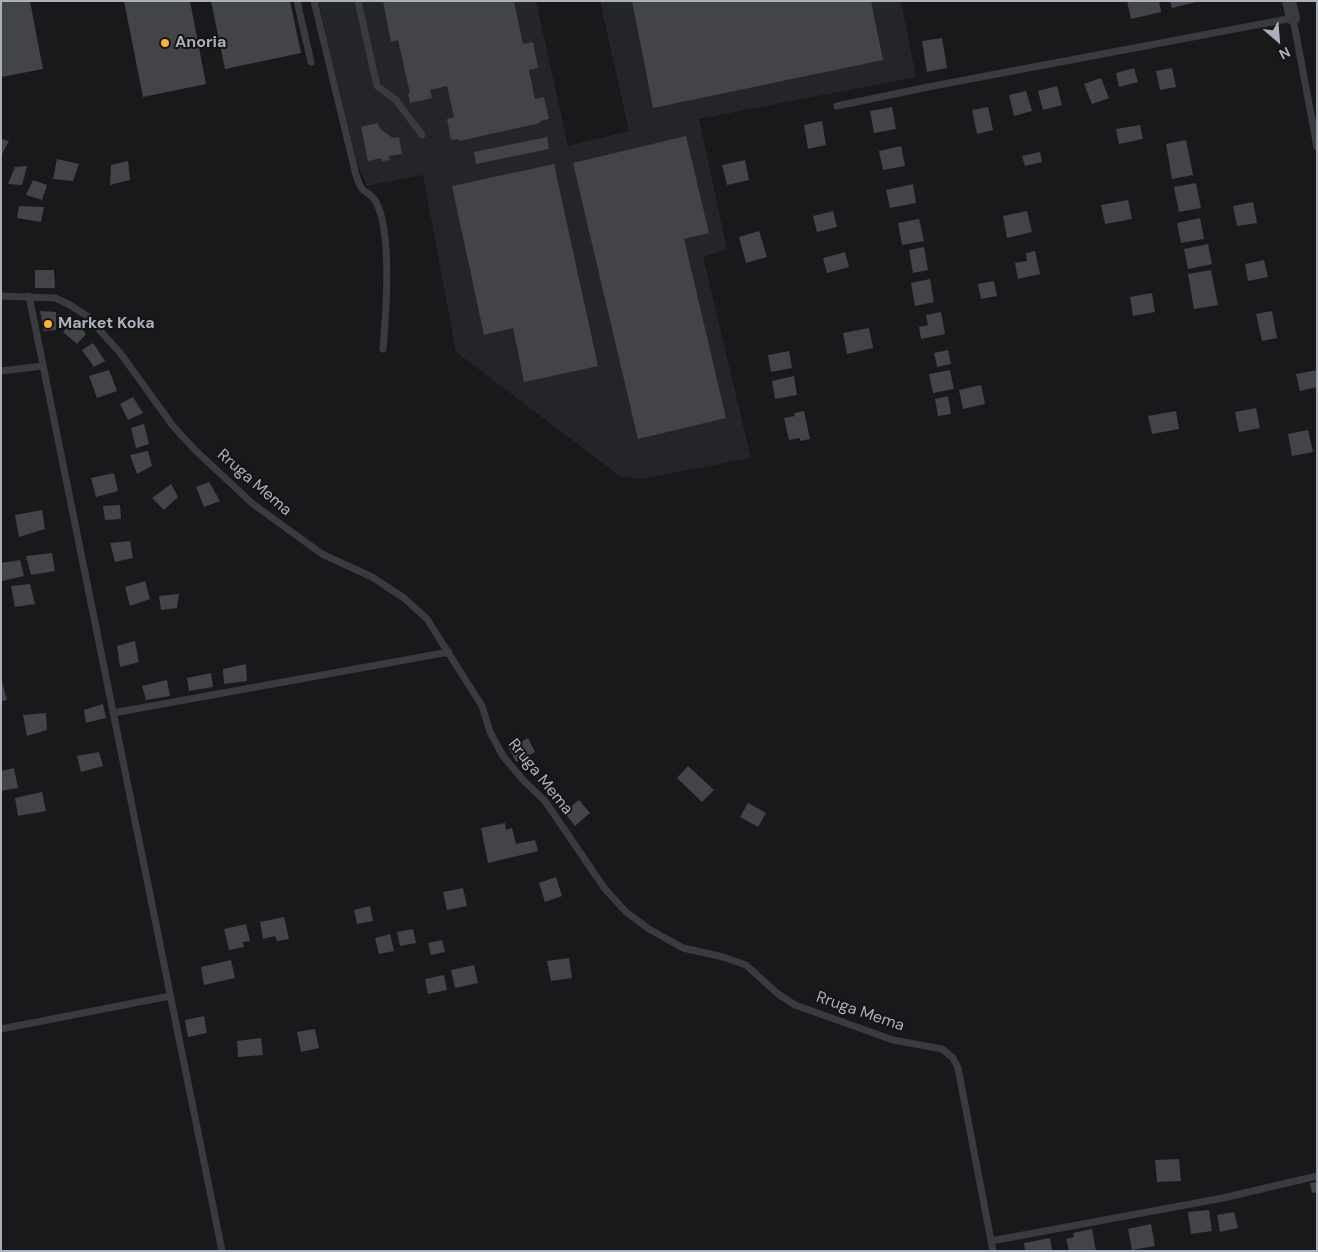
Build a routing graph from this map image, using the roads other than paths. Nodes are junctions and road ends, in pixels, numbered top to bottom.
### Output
1 (296, 1) edge
2 (314, 1) edge
3 (358, 1) edge
4 (1289, 1) edge
5 (1293, 18) junction
6 (311, 62) dead end
7 (837, 106) dead end
8 (422, 135) dead end
9 (1317, 147) edge
10 (1, 296) edge
11 (29, 296) junction
12 (383, 349) dead end
13 (43, 366) junction
14 (1, 371) edge
15 (449, 652) junction
16 (113, 713) junction
17 (170, 996) junction
18 (1, 1029) edge
19 (1317, 1176) edge
20 (991, 1241) junction
21 (222, 1251) edge
22 (993, 1251) edge

1 - 6 lane
2 - 12 lane
3 - 8 lane
4 - 5 street
5 - 7 lane
5 - 9 lane
10 - 11 lane, Rruga Mema
11 - 13 lane
11 - 15 lane, Rruga Mema
13 - 14 lane
13 - 16 lane
15 - 16 lane
15 - 20 lane, Rruga Mema
16 - 17 lane
17 - 18 lane
17 - 21 lane
19 - 20 lane
20 - 22 lane, Rruga Mema

